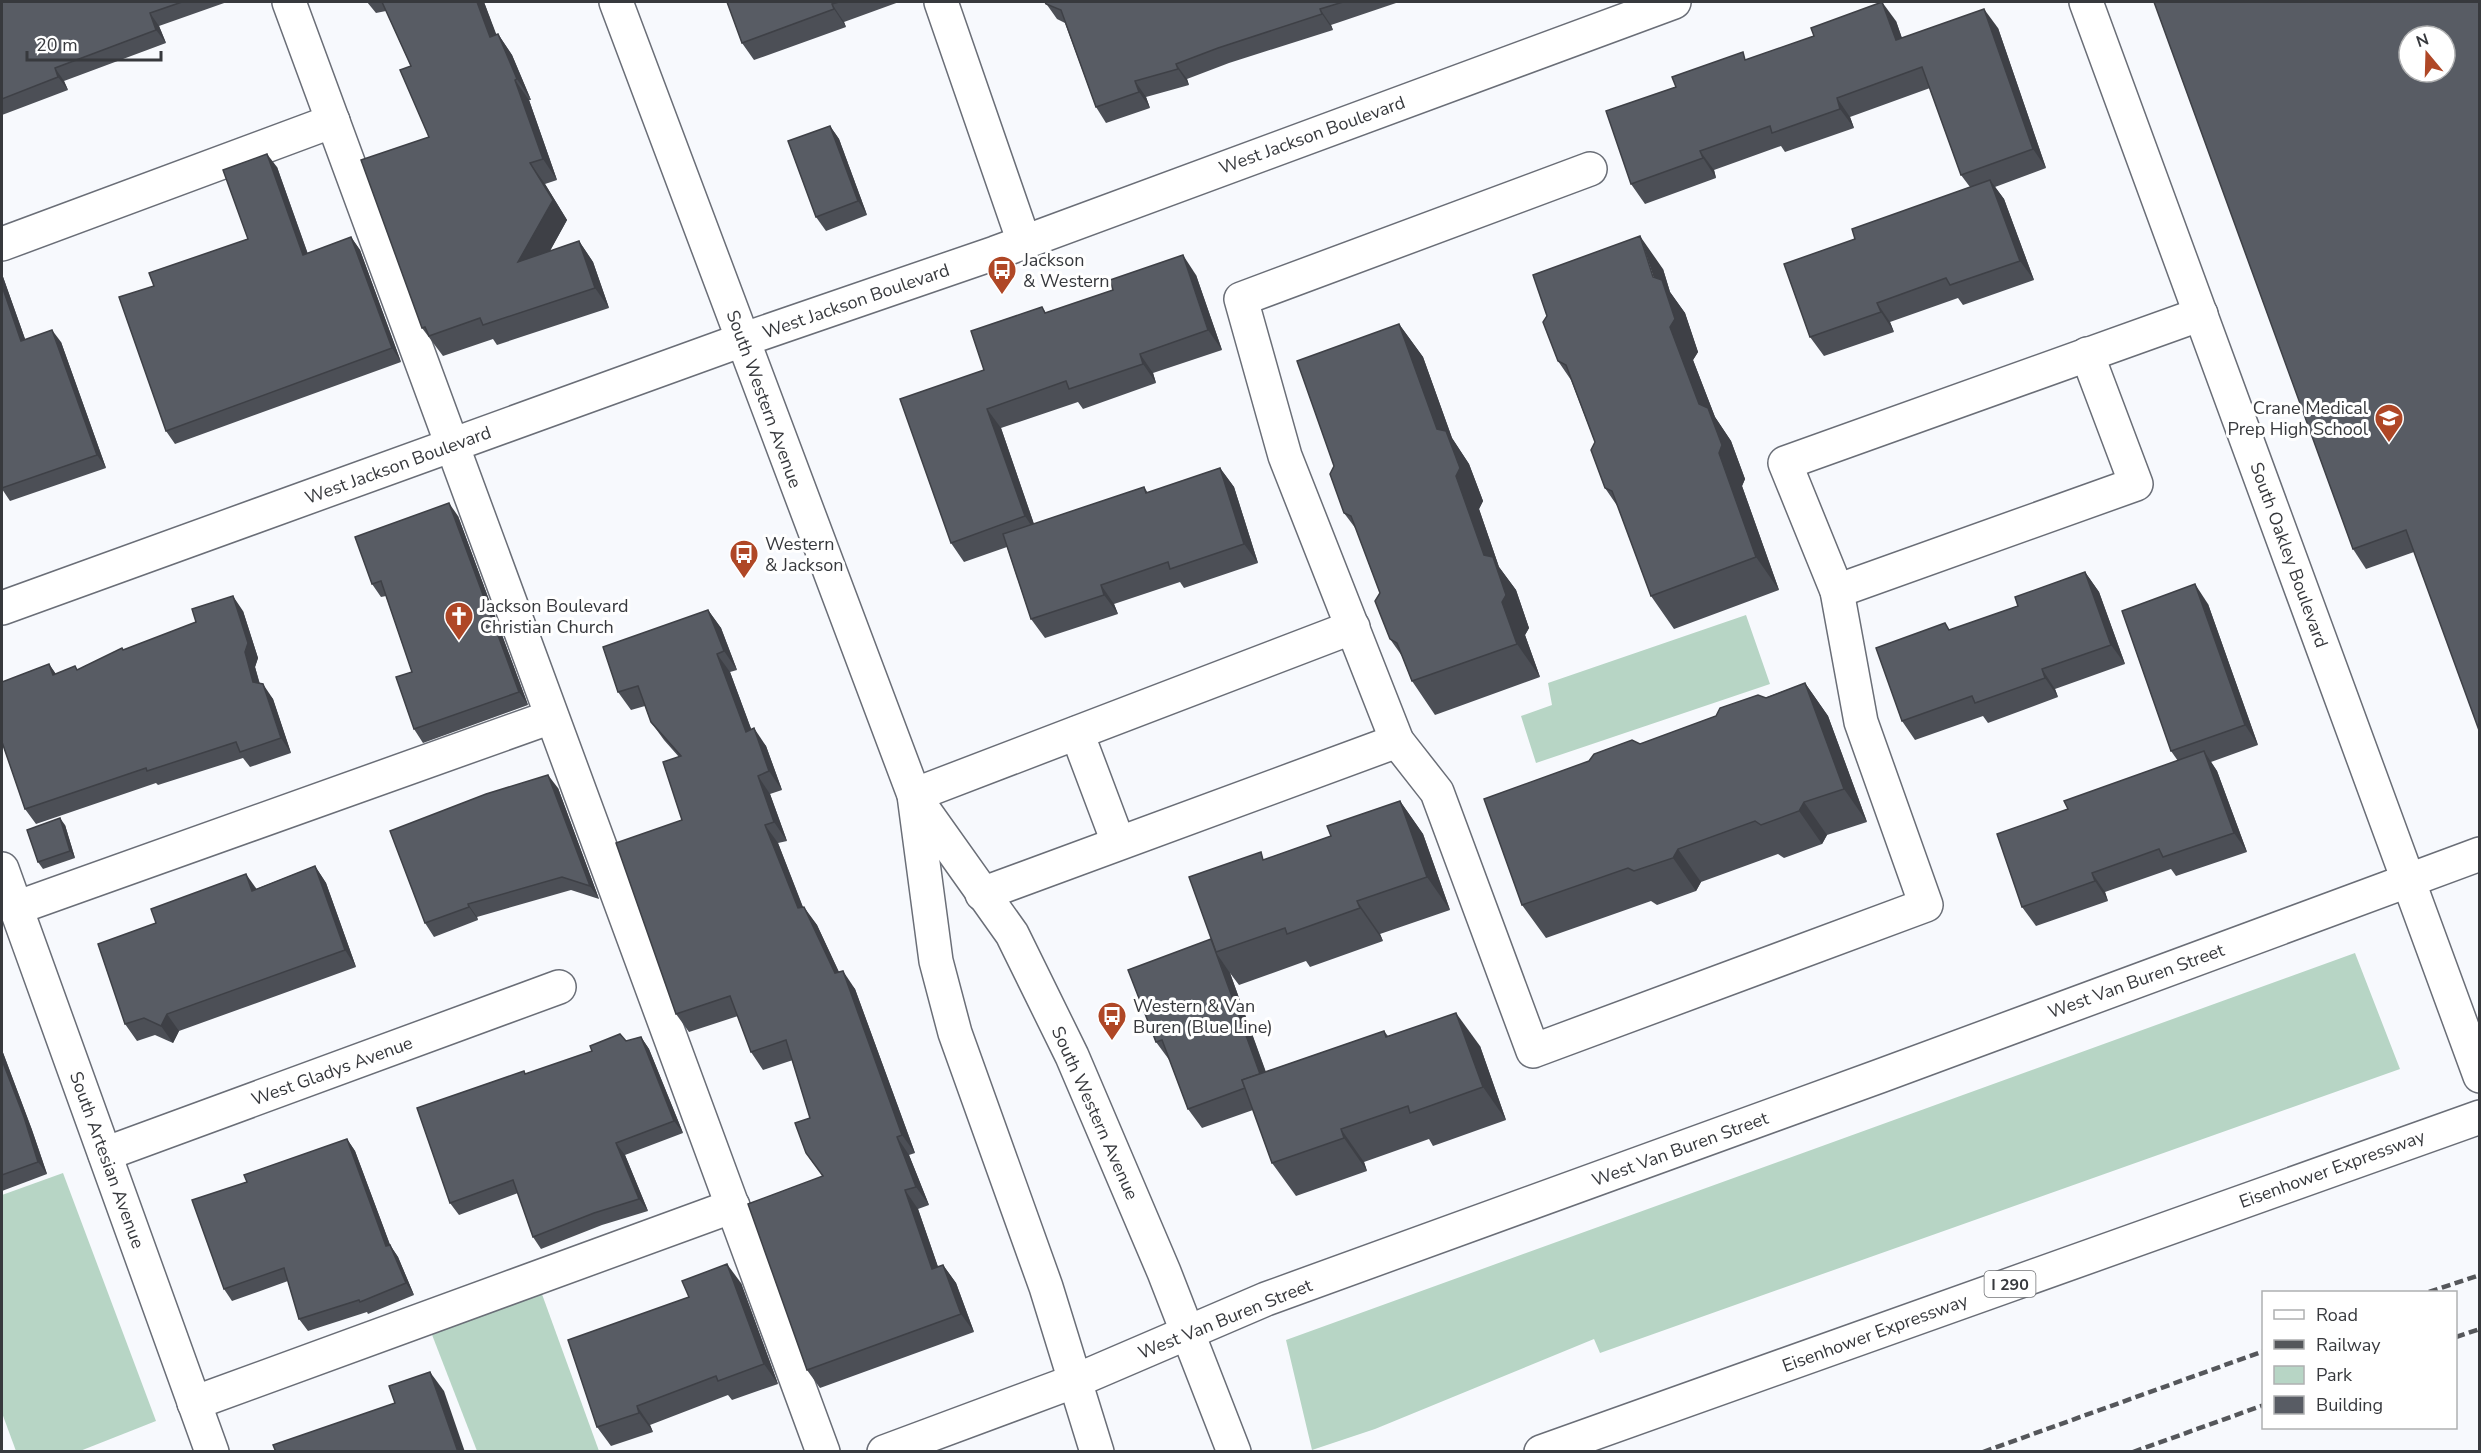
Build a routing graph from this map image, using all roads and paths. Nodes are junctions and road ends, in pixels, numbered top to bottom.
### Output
1 (289, 2) edge
2 (616, 2) edge
3 (941, 2) edge
4 (1674, 2) edge
5 (2086, 2) edge
6 (333, 121) junction
7 (1590, 169) dead end
8 (1024, 242) junction
9 (2, 244) edge
10 (2201, 314) junction
11 (742, 340) junction
12 (2088, 354) junction
13 (453, 445) junction
14 (1837, 591) junction
15 (2, 608) edge
16 (1353, 627) junction
17 (551, 717) junction
18 (1077, 733) junction
19 (1398, 741) junction
20 (914, 795) junction
21 (1118, 842) junction
22 (2480, 854) edge
23 (2, 869) edge
24 (2408, 880) junction
25 (982, 894) junction
26 (16, 908) junction
27 (559, 987) dead end
28 (2480, 1076) edge
29 (2480, 1117) edge
30 (105, 1154) junction
31 (733, 1206) junction
32 (1188, 1333) junction
33 (1075, 1381) junction
34 (195, 1403) junction
35 (212, 1452) edge
36 (823, 1452) edge
37 (884, 1452) edge
38 (1097, 1452) edge
39 (1234, 1452) edge
40 (1541, 1452) edge

1 - 6 main road
2 - 11 main road, South Western Avenue
3 - 8 main road
4 - 8 main road, West Jackson Boulevard
5 - 10 main road, South Oakley Boulevard
6 - 9 main road
6 - 13 main road
7 - 16 main road
8 - 11 main road, West Jackson Boulevard
10 - 12 main road
10 - 24 main road, South Oakley Boulevard
11 - 13 main road, West Jackson Boulevard
11 - 20 main road, South Western Avenue
12 - 14 main road
12 - 14 main road
13 - 15 main road, West Jackson Boulevard
13 - 17 main road
14 - 19 main road
16 - 18 main road
16 - 19 main road
17 - 26 main road
17 - 31 main road
18 - 20 main road
18 - 21 main road
19 - 21 main road
20 - 25 main road, South Western Avenue
20 - 33 main road, South Western Avenue
21 - 25 main road
22 - 24 main road, West Van Buren Street
23 - 26 main road, South Artesian Avenue
24 - 28 main road, South Oakley Boulevard
24 - 32 main road, West Van Buren Street
25 - 32 main road, South Western Avenue
26 - 30 main road, South Artesian Avenue
27 - 30 main road, West Gladys Avenue
29 - 40 main road, Eisenhower Expressway / I 290
30 - 34 main road, South Artesian Avenue
31 - 34 main road
31 - 36 main road
32 - 33 main road, West Van Buren Street
32 - 39 main road, South Western Avenue
33 - 37 main road, West Van Buren Street
33 - 38 main road, South Western Avenue
34 - 35 main road, South Artesian Avenue

